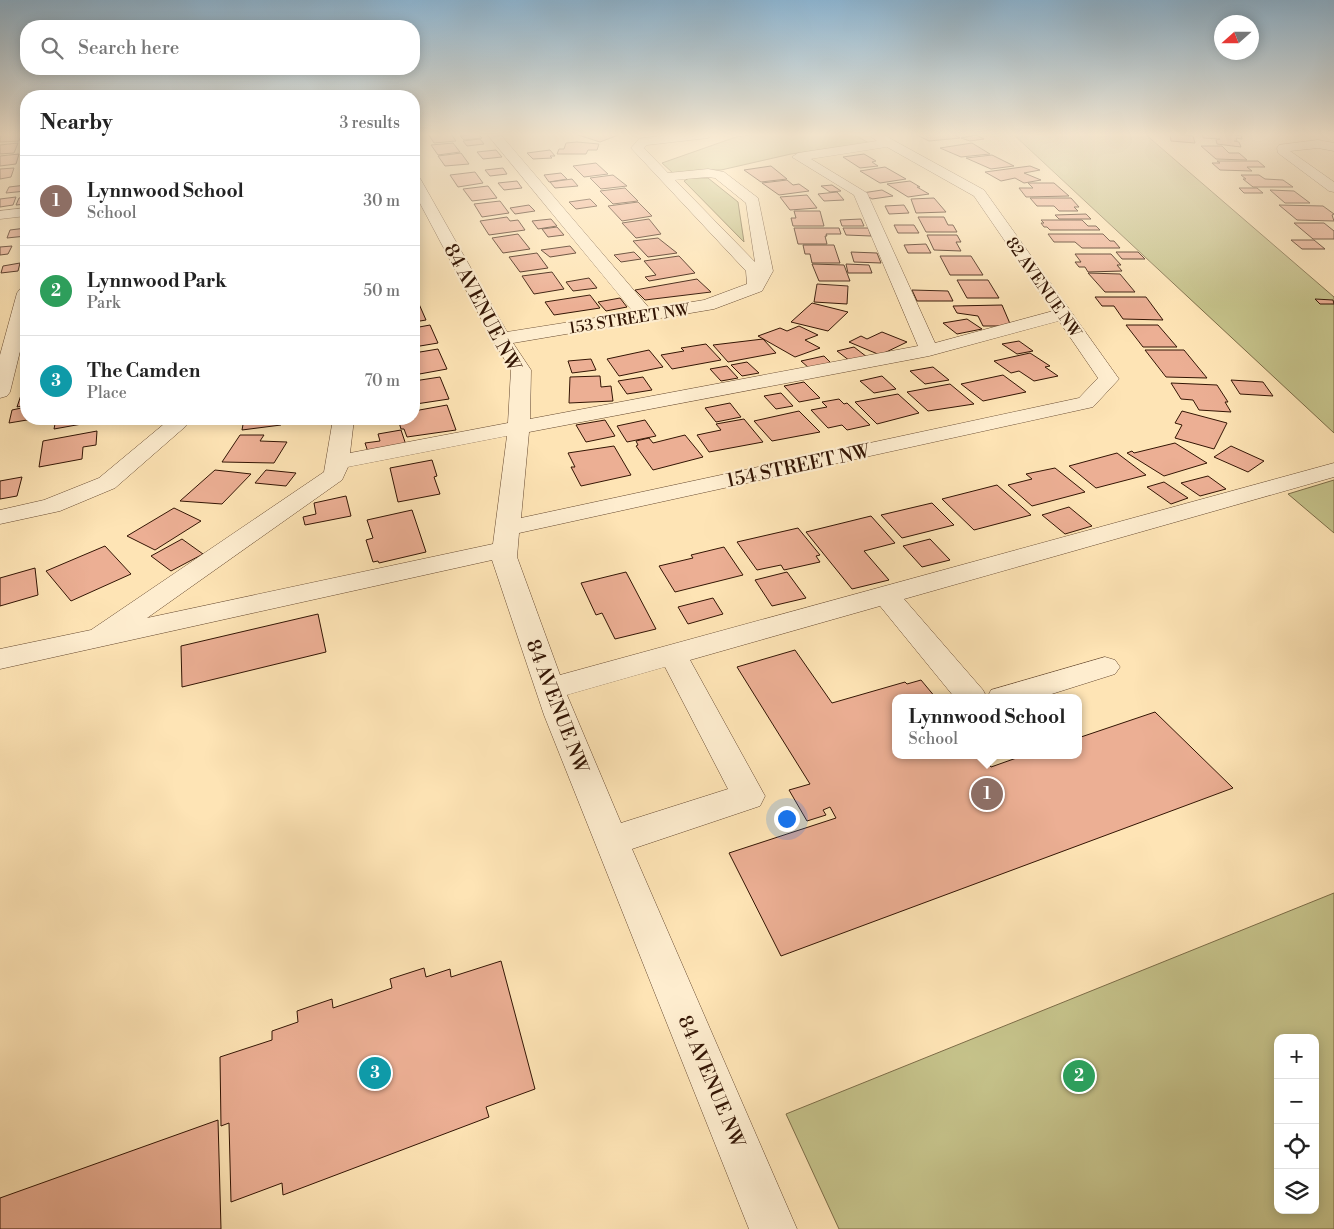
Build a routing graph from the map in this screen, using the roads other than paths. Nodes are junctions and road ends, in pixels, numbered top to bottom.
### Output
1 (420, 191) edge
2 (541, 191) edge
3 (679, 191) edge
4 (740, 191) edge
5 (857, 191) edge
6 (976, 191) edge
7 (20, 213) edge
8 (0, 215) edge
9 (756, 287) junction
10 (1064, 314) junction
11 (646, 315) junction
12 (20, 316) edge
13 (501, 339) junction
14 (929, 350) junction
15 (0, 392) edge
16 (1086, 403) joint
17 (175, 425) edge
18 (342, 425) edge
19 (519, 428) junction
20 (338, 462) junction
21 (1334, 470) edge
22 (0, 517) edge
23 (508, 538) junction
24 (885, 595) junction
25 (99, 638) junction
26 (673, 654) junction
27 (0, 659) edge
28 (1105, 667) dead end
29 (550, 690) junction
30 (969, 694) edge
31 (1015, 694) edge
32 (611, 841) junction
33 (773, 1229) edge

1 - 13 street, 84 AVENUE NW
2 - 11 street
3 - 9 street
4 - 9 street
5 - 14 street
6 - 10 street, 82 AVENUE NW
7 - 8 street
9 - 11 street, 153 STREET NW
10 - 14 street
10 - 16 street, 82 AVENUE NW
11 - 13 street, 153 STREET NW
12 - 15 street
13 - 19 street, 84 AVENUE NW
14 - 19 street
16 - 23 street, 154 STREET NW
17 - 22 street
18 - 20 street
19 - 20 street
19 - 23 street, 84 AVENUE NW
20 - 25 street
21 - 24 street
23 - 25 street, 154 STREET NW
23 - 29 street, 84 AVENUE NW
24 - 26 street
24 - 30 street
25 - 27 street, 154 STREET NW
26 - 29 street
26 - 32 street
28 - 31 street
29 - 32 street, 84 AVENUE NW
32 - 33 street, 84 AVENUE NW

